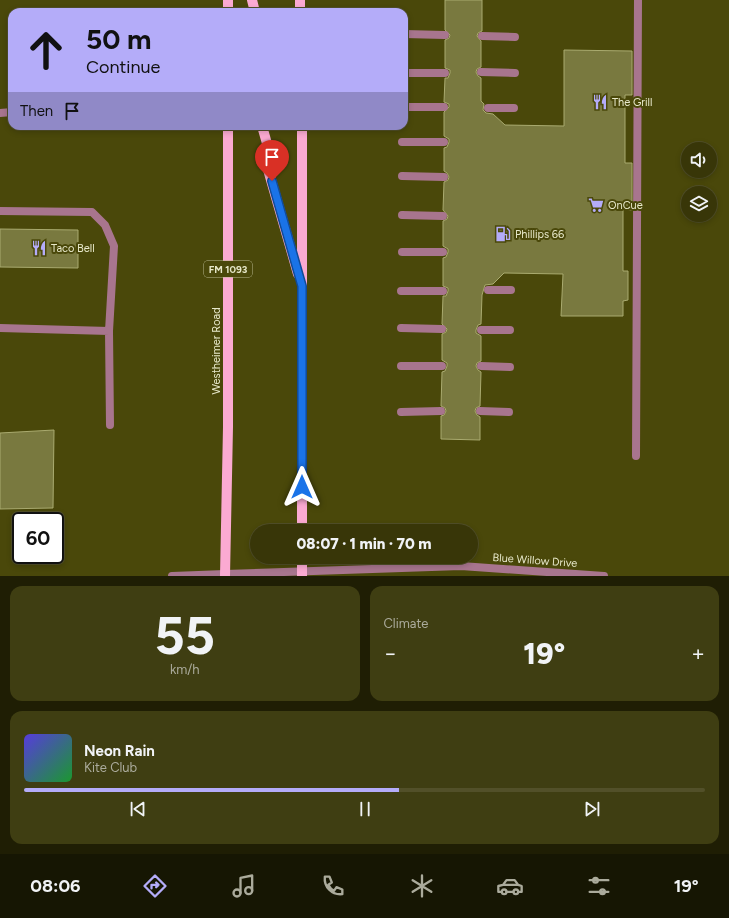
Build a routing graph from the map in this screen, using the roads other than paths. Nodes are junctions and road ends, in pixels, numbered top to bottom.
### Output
1 (638, 0) edge
2 (408, 34) edge
3 (445, 35) dead end
4 (482, 36) dead end
5 (516, 37) dead end
6 (481, 72) dead end
7 (408, 73) edge
8 (444, 73) dead end
9 (515, 73) dead end
10 (408, 107) edge
11 (444, 107) dead end
12 (488, 108) dead end
13 (514, 108) dead end
14 (228, 130) edge
15 (263, 130) edge
16 (302, 130) edge
17 (402, 142) dead end
18 (444, 142) dead end
19 (402, 176) dead end
20 (444, 177) dead end
21 (0, 211) edge
22 (402, 215) dead end
23 (443, 216) dead end
24 (402, 252) dead end
25 (443, 252) dead end
26 (302, 286) junction
27 (443, 290) dead end
28 (488, 290) dead end
29 (511, 290) dead end
30 (401, 291) dead end
31 (0, 328) edge
32 (401, 328) dead end
33 (442, 329) dead end
34 (481, 330) dead end
35 (510, 330) dead end
36 (109, 331) junction
37 (401, 366) dead end
38 (442, 366) dead end
39 (481, 366) dead end
40 (510, 367) dead end
41 (441, 411) dead end
42 (480, 411) dead end
43 (401, 412) dead end
44 (509, 412) dead end
45 (110, 425) dead end
46 (636, 456) dead end
47 (302, 524) edge
48 (516, 573) edge
49 (302, 574) edge
50 (225, 575) edge
51 (568, 575) edge
52 (172, 576) edge
53 (604, 576) edge

1 - 46 street
2 - 3 street
4 - 5 street
6 - 9 street
7 - 8 street
10 - 11 street
12 - 13 street
14 - 50 main road, Westheimer Road / FM 1093
15 - 26 main road
16 - 26 main road
17 - 18 street
19 - 20 street
21 - 36 street
22 - 23 street
24 - 25 street
26 - 47 main road
27 - 30 street
28 - 29 street
31 - 36 street
32 - 33 street
34 - 35 street
36 - 45 street
37 - 38 street
39 - 40 street
41 - 43 street
42 - 44 street
48 - 49 street, Blue Willow Drive
48 - 51 street, Blue Willow Drive
49 - 50 street, Blue Willow Drive
50 - 52 street, Blue Willow Drive
51 - 53 street, Blue Willow Drive

